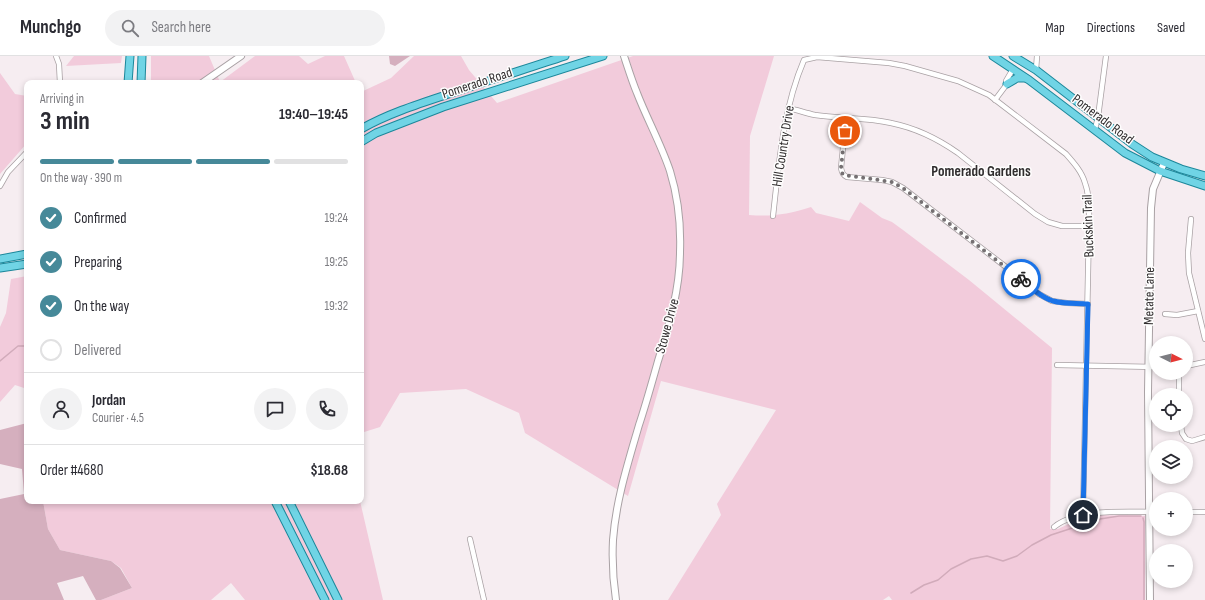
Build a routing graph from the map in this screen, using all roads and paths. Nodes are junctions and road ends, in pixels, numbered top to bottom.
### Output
1 (56, 56) edge
2 (130, 56) edge
3 (142, 56) edge
4 (241, 56) edge
5 (565, 56) edge
6 (603, 56) edge
7 (624, 56) edge
8 (993, 56) edge
9 (1013, 56) edge
10 (1037, 56) edge
11 (1106, 56) edge
12 (809, 58) joint
13 (1013, 69) junction
14 (1036, 70) junction
15 (1027, 78) junction
16 (60, 80) edge
17 (128, 80) edge
18 (141, 80) edge
19 (206, 80) edge
20 (1007, 84) junction
21 (996, 100) junction
22 (788, 108) junction
23 (1098, 117) junction
24 (846, 118) junction
25 (364, 127) edge
26 (1095, 129) junction
27 (364, 140) edge
28 (24, 155) edge
29 (1164, 162) junction
30 (1160, 171) junction
31 (1205, 176) edge
32 (0, 186) edge
33 (1205, 186) edge
34 (773, 216) dead end
35 (1191, 219) dead end
36 (1090, 226) junction
37 (24, 255) edge
38 (0, 259) edge
39 (24, 264) edge
40 (0, 268) edge
41 (1088, 304) junction
42 (1198, 311) junction
43 (1165, 314) dead end
44 (1205, 339) edge
45 (1205, 362) edge
46 (1057, 365) dead end
47 (1193, 365) edge
48 (1086, 366) junction
49 (1148, 367) junction
50 (1182, 432) edge
51 (1205, 437) edge
52 (277, 504) edge
53 (290, 504) edge
54 (1149, 512) joint
55 (1193, 512) edge
56 (1205, 512) edge
57 (1083, 515) junction
58 (1054, 527) dead end
59 (1149, 536) edge
60 (470, 539) dead end
61 (325, 600) edge
62 (338, 600) edge
63 (484, 600) edge
64 (616, 600) edge
65 (1150, 600) edge

1 - 16 street
2 - 17 main road
3 - 18 main road
4 - 19 main road
5 - 25 main road, Pomerado Road
6 - 27 main road, Pomerado Road
7 - 64 main road, Stowe Drive
8 - 13 main road, Pomerado Road
9 - 14 main road, Pomerado Road
10 - 14 street
11 - 23 street
12 - 21 street, Buckskin Trail
12 - 22 street, Hill Country Drive
13 - 14 main road
13 - 15 main road, Pomerado Road
13 - 20 street
14 - 23 main road, Pomerado Road
15 - 20 main road
15 - 26 main road, Pomerado Road
20 - 21 street
21 - 36 street, Buckskin Trail
22 - 24 street
22 - 34 street, Hill Country Drive
23 - 26 street
23 - 29 main road, Pomerado Road
24 - 36 street
24 - 41 street
26 - 30 main road, Pomerado Road
28 - 32 street
29 - 30 main road, Metate Lane
29 - 31 main road, Pomerado Road
30 - 33 main road, Pomerado Road
30 - 49 main road, Metate Lane
35 - 42 street
36 - 41 street, Buckskin Trail
37 - 38 main road
39 - 40 main road
41 - 48 street, Buckskin Trail
42 - 43 street
42 - 44 street
45 - 47 street
46 - 48 street
48 - 49 street
48 - 57 street, Buckskin Trail
49 - 54 main road, Metate Lane
50 - 51 street
52 - 61 main road
53 - 62 main road
54 - 57 street
55 - 56 street
57 - 58 street
59 - 65 main road, Metate Lane
60 - 63 street

